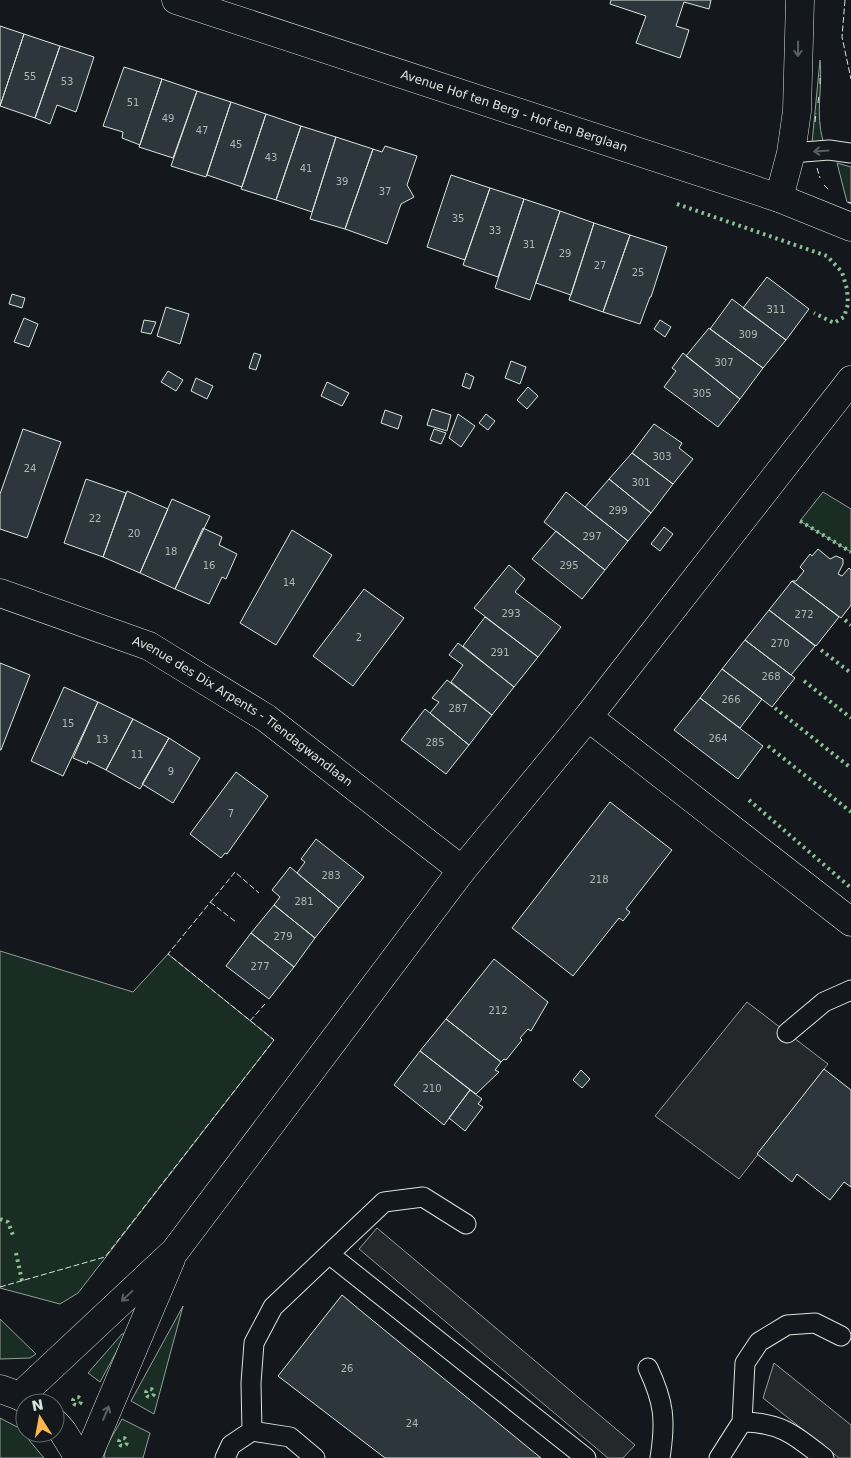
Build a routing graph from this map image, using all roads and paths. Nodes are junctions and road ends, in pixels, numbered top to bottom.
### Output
1 (176, 0) edge
2 (800, 0) edge
3 (791, 153) junction
4 (851, 153) edge
5 (779, 198) junction
6 (851, 227) edge
7 (851, 380) edge
8 (0, 593) edge
9 (588, 717) junction
10 (462, 870) junction
11 (851, 922) edge
12 (851, 990) edge
13 (787, 1033) dead end
14 (466, 1224) dead end
15 (175, 1251) junction
16 (329, 1254) junction
17 (841, 1336) dead end
18 (648, 1368) dead end
19 (20, 1393) edge
20 (742, 1422) junction
21 (252, 1431) junction
22 (65, 1435) edge
23 (79, 1458) edge
24 (87, 1458) edge
25 (225, 1458) edge
26 (315, 1458) edge
27 (586, 1458) edge
28 (660, 1458) edge
29 (719, 1458) edge
30 (824, 1458) edge

1 - 5 street, Avenue Hof ten Berg - Hof ten Berglaan
2 -> 3 street
4 -> 3 lane
3 - 5 street
5 - 6 street, Avenue Hof ten Berg - Hof ten Berglaan
7 - 9 street
8 - 10 street, Avenue des Dix Arpents - Tiendagwandlaan
9 - 10 street
9 - 11 street
10 - 15 street
12 - 13 lane
14 - 16 lane
15 -> 19 street
24 -> 15 street
16 - 21 lane
16 - 27 lane
17 - 20 lane
18 - 28 lane
20 - 29 lane
20 - 30 lane
21 - 25 lane
21 - 26 lane
22 - 23 street

